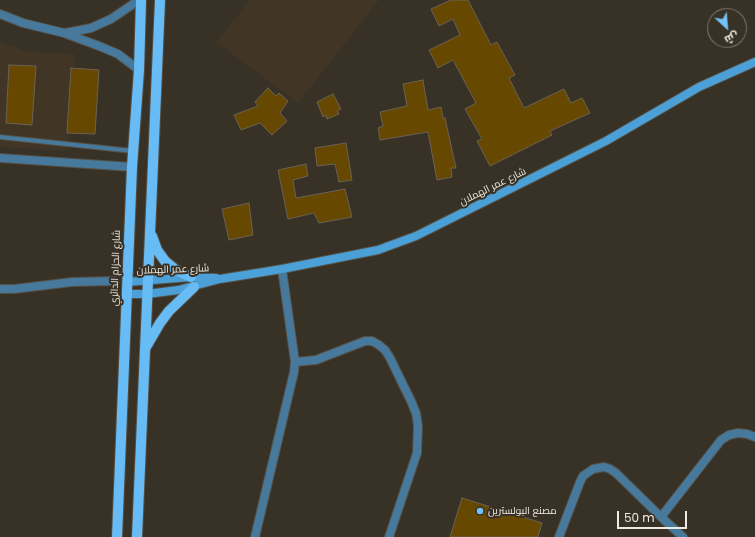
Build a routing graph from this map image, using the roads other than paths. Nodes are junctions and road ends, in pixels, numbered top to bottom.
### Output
1 (140, 0) edge
2 (160, 0) edge
3 (0, 14) edge
4 (64, 33) junction
5 (755, 62) edge
6 (139, 70) junction
7 (0, 137) edge
8 (133, 151) junction
9 (0, 158) edge
10 (132, 167) junction
11 (150, 232) junction
12 (282, 269) junction
13 (115, 281) dead end
14 (148, 281) junction
15 (127, 282) junction
16 (193, 282) junction
17 (0, 289) edge
18 (127, 294) junction
19 (148, 294) junction
20 (145, 349) junction
21 (295, 362) junction
22 (755, 437) edge
23 (661, 517) junction
24 (116, 537) edge
25 (136, 537) edge
26 (255, 537) edge
27 (389, 537) edge
28 (559, 537) edge
29 (684, 537) edge

1 - 4 street
1 - 6 main road, شارع الحزام الدائري
2 - 11 main road
3 - 4 street
4 - 6 street
5 - 12 street, شارع عمر الهملان
6 - 8 main road, شارع الحزام الدائري
7 - 8 lane
8 - 10 main road, شارع الحزام الدائري
9 - 10 street
10 - 15 main road, شارع الحزام الدائري
11 - 14 main road
11 - 16 main road
12 - 16 street, شارع عمر الهملان
12 - 21 street
13 - 17 street
14 - 15 street, شارع عمر الهملان
14 - 16 street, شارع عمر الهملان
14 - 19 main road
15 - 18 main road, شارع الحزام الدائري
16 - 19 street, شارع عمر الهملان
16 - 20 main road
18 - 19 street, شارع عمر الهملان
18 - 24 main road, شارع الحزام الدائري
19 - 20 main road
20 - 25 main road
21 - 26 street
21 - 27 street
22 - 23 street
23 - 28 street
23 - 29 street

